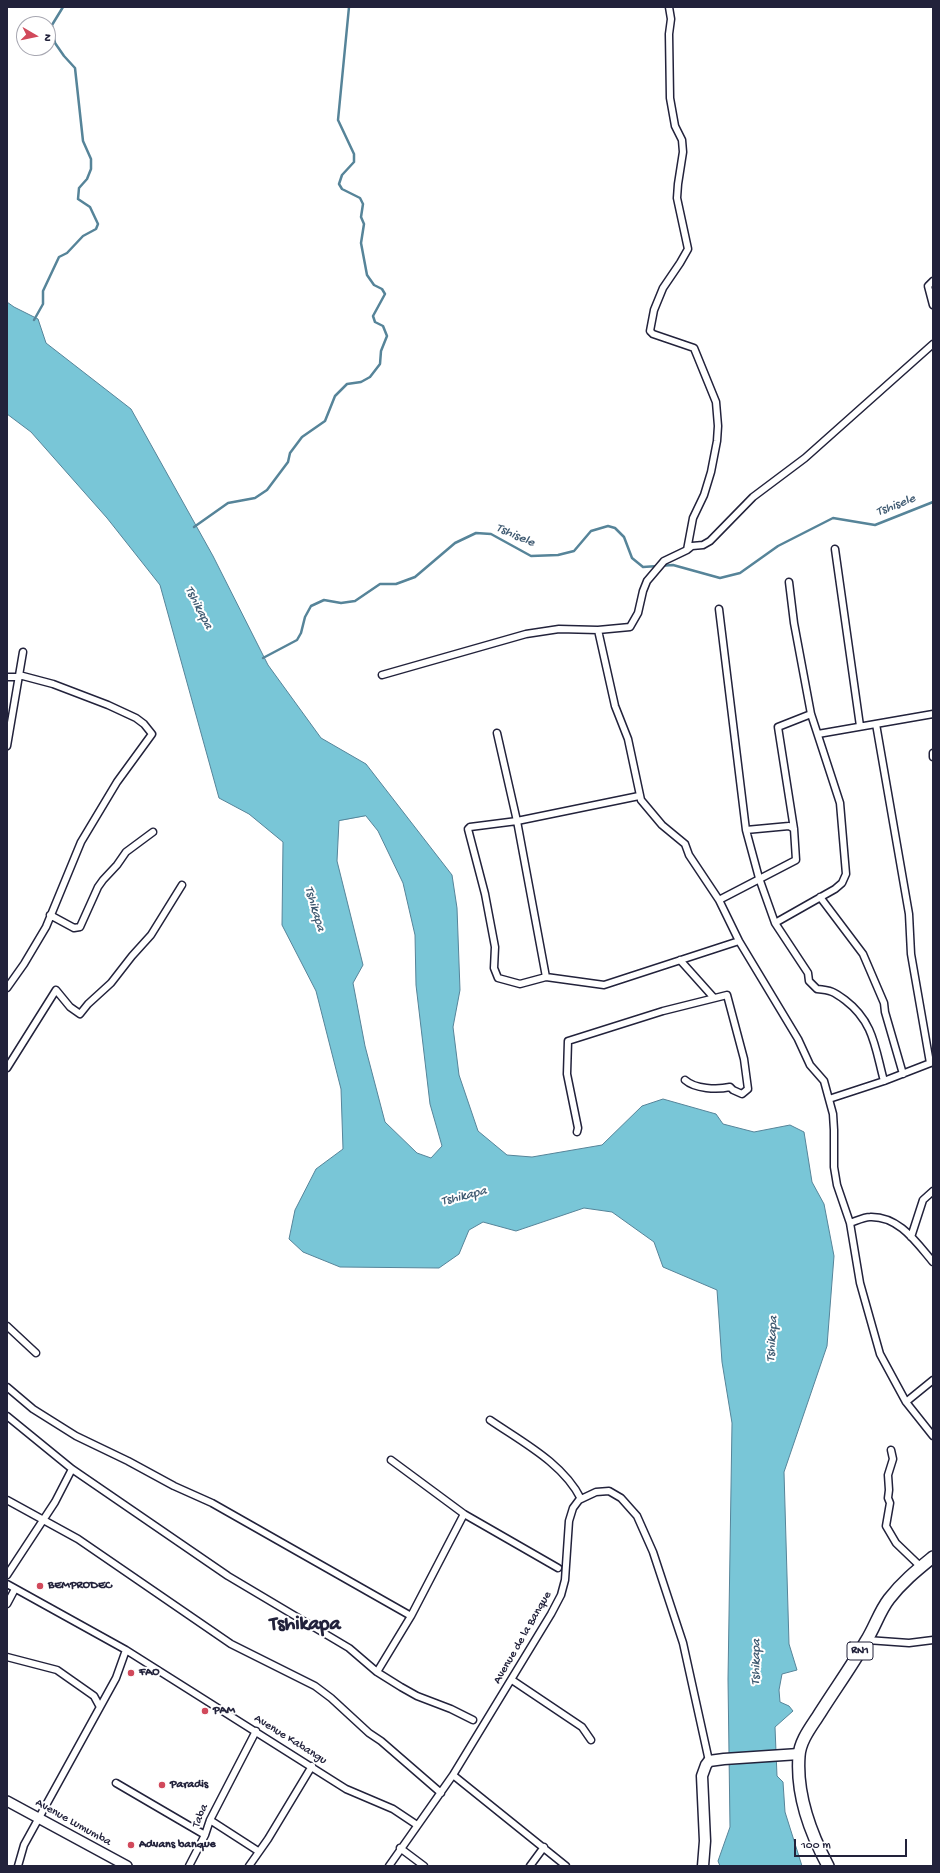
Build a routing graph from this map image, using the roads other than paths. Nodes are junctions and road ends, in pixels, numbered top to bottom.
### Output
1 (669, 7) edge
2 (933, 281) edge
3 (933, 305) edge
4 (933, 344) edge
5 (835, 549) dead end
6 (688, 550) junction
7 (789, 582) dead end
8 (719, 609) dead end
9 (598, 630) junction
10 (23, 652) dead end
11 (382, 674) dead end
12 (18, 676) junction
13 (7, 677) edge
14 (811, 714) junction
15 (933, 714) edge
16 (876, 724) junction
17 (860, 726) junction
18 (497, 733) dead end
19 (818, 734) junction
20 (7, 746) edge
21 (933, 753) edge
22 (933, 757) edge
23 (639, 796) junction
24 (517, 821) junction
25 (794, 829) junction
26 (746, 830) junction
27 (153, 832) dead end
28 (759, 878) junction
29 (182, 885) dead end
30 (820, 897) junction
31 (719, 900) junction
32 (50, 915) junction
33 (774, 923) junction
34 (739, 941) junction
35 (680, 960) junction
36 (546, 977) junction
37 (7, 988) edge
38 (714, 998) junction
39 (932, 1062) edge
40 (7, 1068) edge
41 (903, 1074) junction
42 (685, 1080) dead end
43 (884, 1081) junction
44 (829, 1099) junction
45 (577, 1132) dead end
46 (933, 1191) edge
47 (850, 1222) junction
48 (911, 1236) junction
49 (933, 1262) edge
50 (7, 1326) edge
51 (36, 1353) dead end
52 (933, 1380) edge
53 (7, 1387) edge
54 (906, 1402) junction
55 (7, 1416) edge
56 (490, 1420) dead end
57 (933, 1436) edge
58 (892, 1450) dead end
59 (390, 1460) dead end
60 (72, 1469) junction
61 (581, 1499) junction
62 (7, 1500) edge
63 (464, 1514) junction
64 (43, 1520) junction
65 (933, 1557) edge
66 (921, 1567) junction
67 (558, 1568) dead end
68 (7, 1575) edge
69 (7, 1584) edge
70 (15, 1589) junction
71 (7, 1604) edge
72 (411, 1616) junction
73 (867, 1640) junction
74 (933, 1640) edge
75 (126, 1650) junction
76 (7, 1657) edge
77 (377, 1672) junction
78 (512, 1680) junction
79 (100, 1707) junction
80 (473, 1720) dead end
81 (256, 1731) junction
82 (591, 1740) dead end
83 (799, 1754) junction
84 (709, 1761) junction
85 (312, 1766) junction
86 (453, 1775) junction
87 (116, 1783) dead end
88 (441, 1793) junction
89 (7, 1800) edge
90 (40, 1819) junction
91 (210, 1820) junction
92 (417, 1825) junction
93 (205, 1835) junction
94 (544, 1847) junction
95 (400, 1848) junction
96 (258, 1851) junction
97 (18, 1866) edge
98 (126, 1866) edge
99 (189, 1866) edge
100 (249, 1866) edge
101 (389, 1866) edge
102 (424, 1866) edge
103 (530, 1866) edge
104 (566, 1866) edge
105 (703, 1866) edge
106 (828, 1866) edge

1 - 6 street
2 - 3 street
4 - 6 street
5 - 17 street
6 - 9 street
7 - 14 street
8 - 26 street
9 - 11 street
9 - 23 street
10 - 12 street
12 - 13 street
12 - 20 street
12 - 32 street
14 - 19 street
14 - 25 street
15 - 16 street
16 - 17 street
16 - 39 street
17 - 19 street
18 - 24 street
19 - 30 street
21 - 22 street
23 - 24 street
23 - 31 street
24 - 36 street
24 - 36 street
25 - 26 street
25 - 28 street
26 - 28 street
27 - 32 street
28 - 31 street
28 - 33 street
29 - 40 street
30 - 33 street
30 - 41 street
31 - 34 street
32 - 37 street
33 - 43 street
34 - 35 street
34 - 44 street
35 - 36 street
35 - 38 street
38 - 42 street
38 - 45 street
39 - 41 street
41 - 43 street
43 - 44 street
44 - 47 street
46 - 48 street
47 - 48 street
47 - 54 street
48 - 49 street
50 - 51 street
52 - 54 street
53 - 72 street
54 - 57 street
55 - 60 street
56 - 61 street
58 - 66 street
59 - 63 street
60 - 64 street
60 - 77 street
61 - 78 street, Avenue de la Banque
61 - 84 street
62 - 64 street
63 - 67 street
63 - 72 street
64 - 68 street
64 - 88 street
65 - 66 highway, RN1
66 - 73 highway, RN1
69 - 70 street, Avenue Kabangu
70 - 71 street
70 - 75 street, Avenue Kabangu
72 - 77 street
73 - 74 street
73 - 83 highway, RN1
75 - 79 street
75 - 81 street, Avenue Kabangu
76 - 79 street
77 - 80 street
78 - 82 street
78 - 86 street, Avenue de la Banque
79 - 90 street
81 - 85 street, Avenue Kabangu
81 - 91 street, Taba
83 - 84 main road
83 - 106 highway, RN1
84 - 105 main road
85 - 92 street, Avenue Kabangu
85 - 96 street
86 - 88 street, Avenue de la Banque
86 - 94 street
87 - 93 street
88 - 92 street, Avenue de la Banque
89 - 90 main road, Avenue Lumumba
90 - 97 street
90 - 98 main road, Avenue Lumumba
91 - 93 street, Taba
91 - 96 street
92 - 95 street, Avenue de la Banque
93 - 99 street, Taba
94 - 103 street
94 - 104 street
95 - 101 street, Avenue de la Banque
95 - 102 street
96 - 100 street

